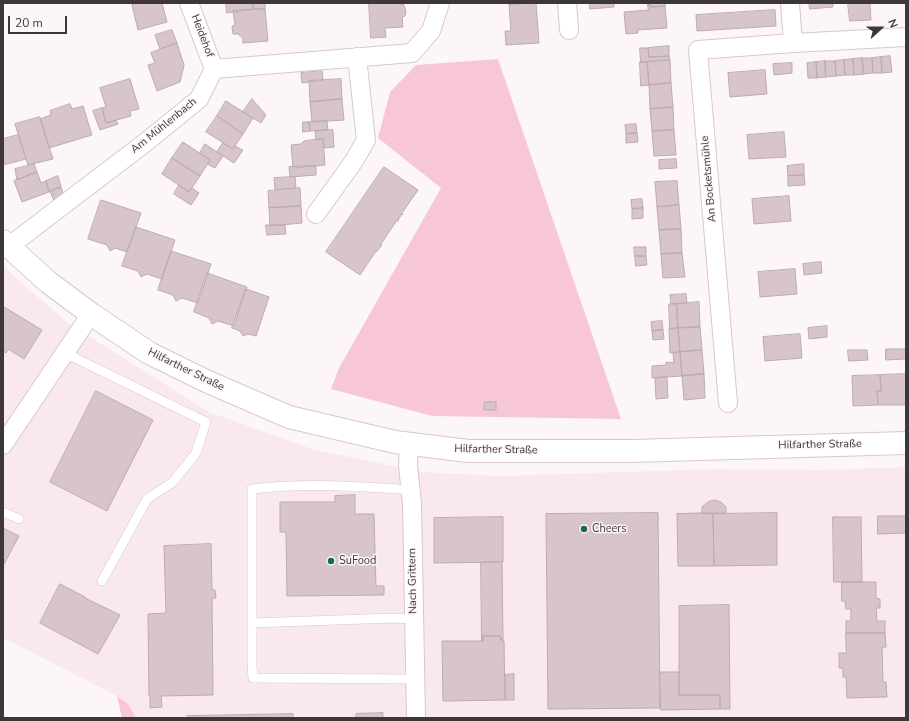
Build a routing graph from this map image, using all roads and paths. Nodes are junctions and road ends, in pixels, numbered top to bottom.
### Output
1 (189, 3) edge
2 (440, 3) edge
3 (567, 3) edge
4 (790, 3) edge
5 (569, 30) dead end
6 (906, 37) edge
7 (793, 43) junction
8 (357, 57) junction
9 (214, 69) junction
10 (316, 214) dead end
11 (6, 244) edge
12 (91, 314) junction
13 (65, 353) junction
14 (728, 403) dead end
15 (906, 443) edge
16 (409, 444) junction
17 (3, 445) edge
18 (411, 490) junction
19 (3, 512) edge
20 (19, 520) dead end
21 (102, 581) dead end
22 (413, 619) junction
23 (252, 623) junction
24 (415, 678) junction
25 (416, 718) edge

1 - 9 street, Heidehof
2 - 8 street
3 - 5 street
4 - 7 street
6 - 7 street, An Bocketsmühle
7 - 14 street, An Bocketsmühle
8 - 9 street
8 - 10 street
9 - 11 street, Am Mühlenbach
11 - 12 main road, Hilfarther Straße
12 - 13 street
12 - 16 main road, Hilfarther Straße
13 - 17 street
13 - 21 lane
15 - 16 main road, Hilfarther Straße
16 - 18 street, Nach Grittern
18 - 22 street, Nach Grittern
18 - 23 lane
19 - 20 lane
22 - 23 lane
22 - 24 street, Nach Grittern
23 - 24 lane
24 - 25 street, Nach Grittern

